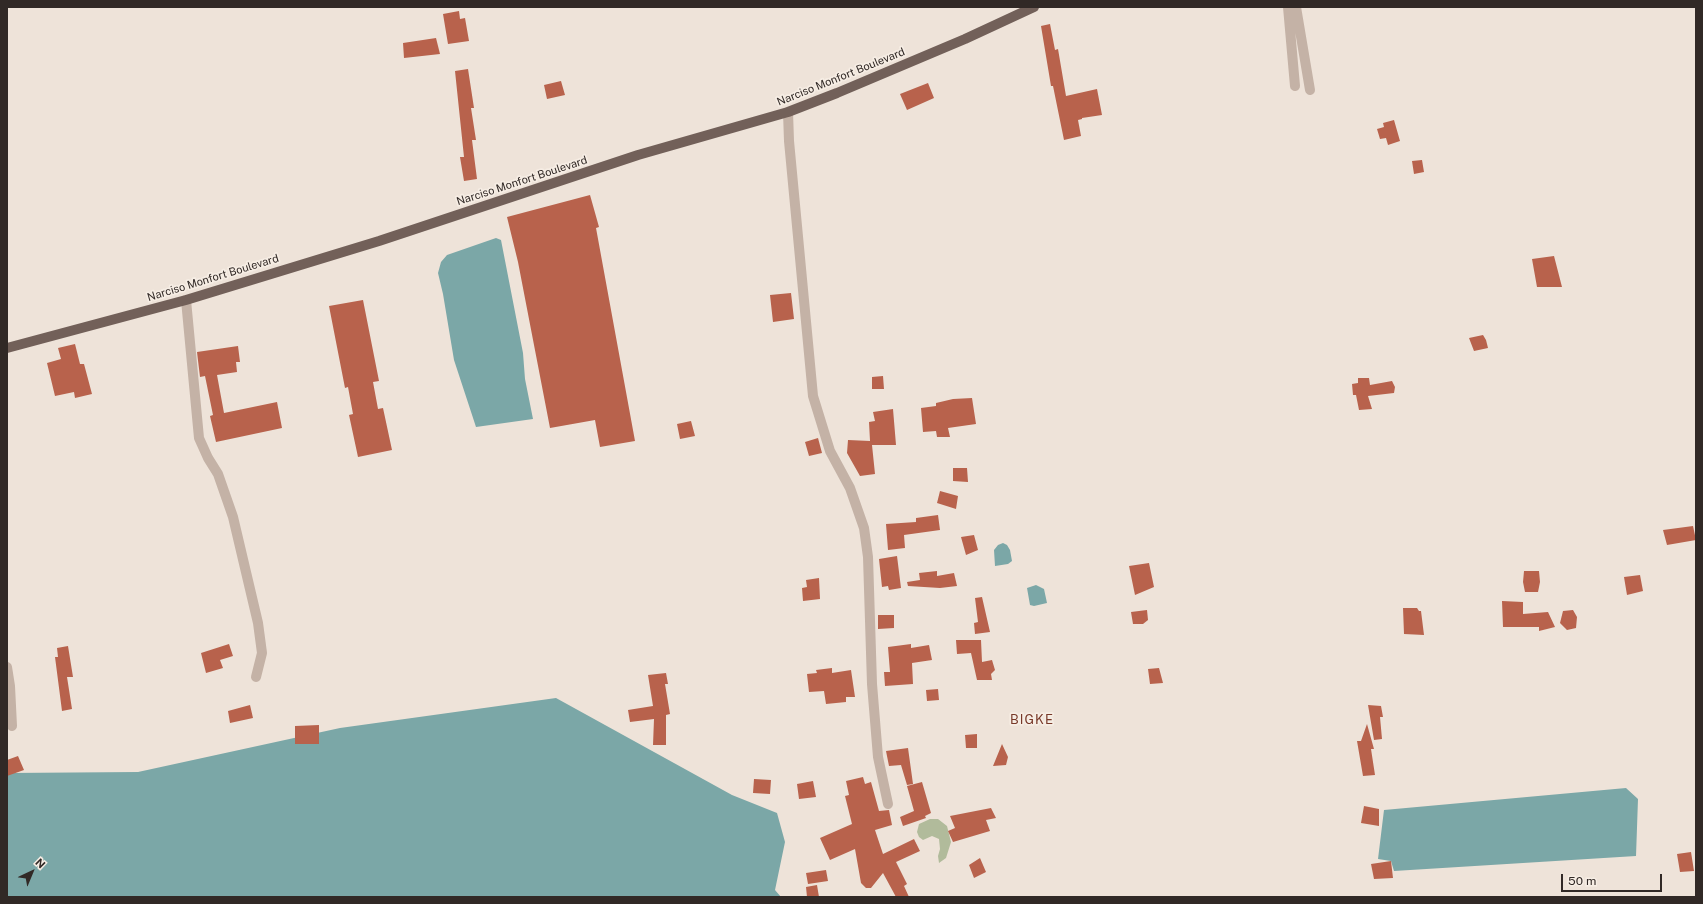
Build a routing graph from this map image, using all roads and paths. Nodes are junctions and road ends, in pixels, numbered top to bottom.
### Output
1 (1034, 7) edge
2 (1288, 7) edge
3 (1296, 7) edge
4 (1295, 86) dead end
5 (1310, 90) dead end
6 (788, 112) junction
7 (186, 300) junction
8 (7, 348) edge
9 (7, 667) edge
10 (256, 677) dead end
11 (12, 726) dead end
12 (888, 804) dead end

1 - 6 main road, Narciso Monfort Boulevard
2 - 4 street
3 - 5 street
6 - 7 main road, Narciso Monfort Boulevard
6 - 12 street
7 - 8 main road, Narciso Monfort Boulevard
7 - 10 street
9 - 11 street

